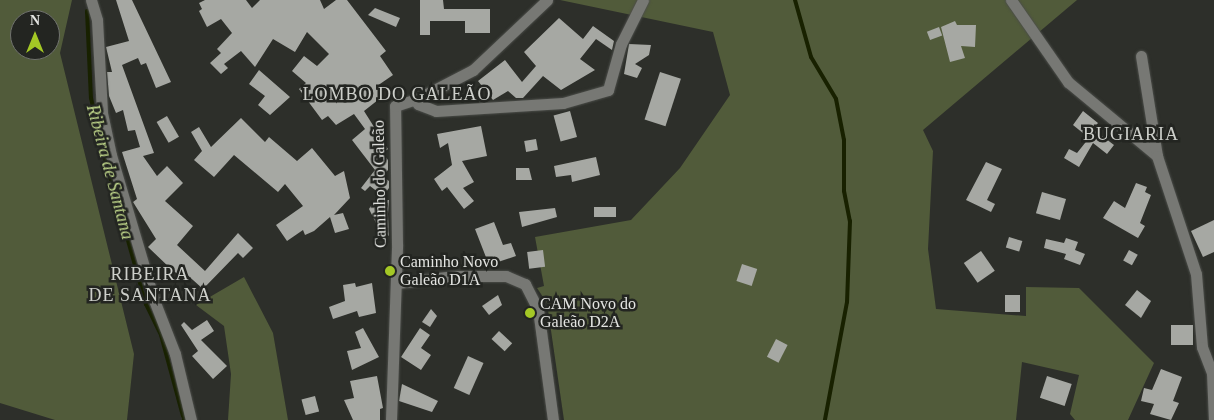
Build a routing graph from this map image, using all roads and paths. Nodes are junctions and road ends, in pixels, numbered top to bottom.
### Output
1 (90, 0) edge
2 (546, 0) edge
3 (643, 0) edge
4 (1011, 0) edge
5 (1141, 56) dead end
6 (417, 99) junction
7 (1158, 156) junction
8 (397, 283) junction
9 (1213, 373) edge
10 (191, 420) edge
11 (391, 420) edge
12 (553, 420) edge
13 (1214, 420) edge

1 - 10 street
2 - 6 street, Caminho do Galeão
3 - 6 street
4 - 7 street
5 - 7 street
6 - 8 street, Caminho do Galeão
7 - 9 street
8 - 11 street, Caminho do Galeão
8 - 12 street
9 - 13 street

